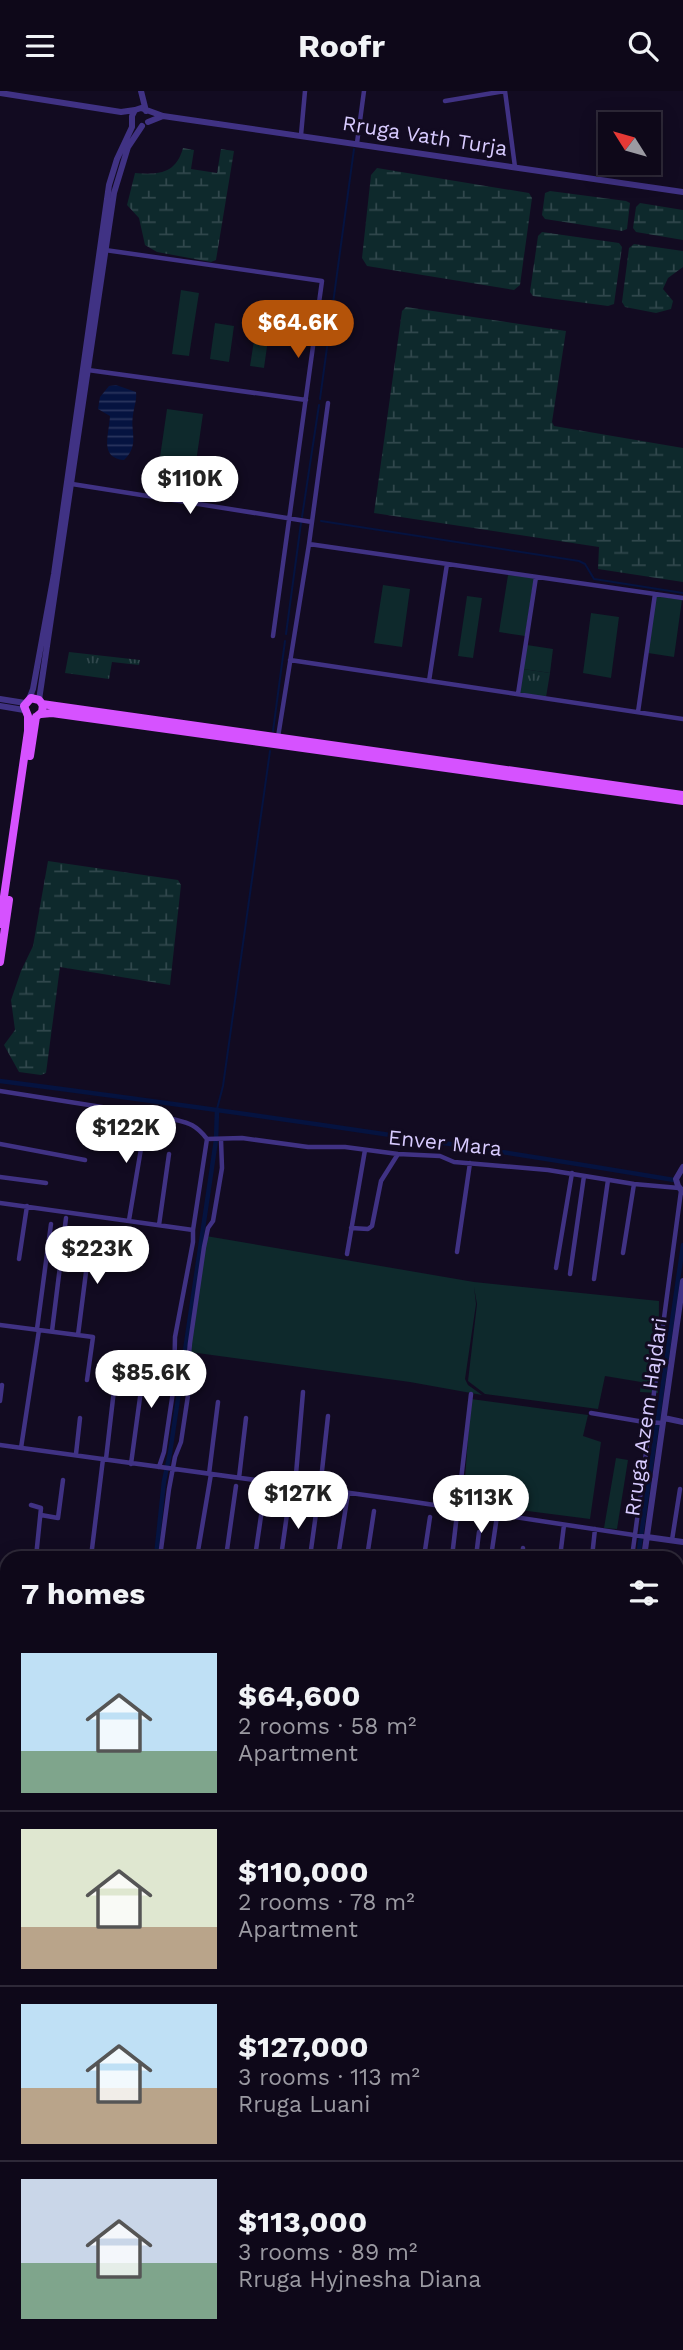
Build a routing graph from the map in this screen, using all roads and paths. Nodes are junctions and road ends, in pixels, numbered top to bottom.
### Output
1 (305, 91) edge
2 (364, 91) edge
3 (505, 91) edge
4 (0, 93) edge
5 (142, 93) edge
6 (445, 101) dead end
7 (136, 110) junction
8 (121, 111) junction
9 (147, 111) junction
10 (163, 116) junction
11 (132, 121) junction
12 (145, 124) junction
13 (301, 135) junction
14 (357, 143) junction
15 (515, 167) junction
16 (683, 192) edge
17 (104, 250) junction
18 (87, 370) junction
19 (306, 400) junction
20 (328, 403) dead end
21 (72, 484) junction
22 (290, 518) junction
23 (312, 521) junction
24 (309, 544) junction
25 (447, 564) junction
26 (536, 577) junction
27 (655, 594) junction
28 (683, 598) edge
29 (273, 636) dead end
30 (290, 660) junction
31 (429, 681) junction
32 (518, 694) junction
33 (0, 699) edge
34 (41, 702) junction
35 (0, 706) edge
36 (30, 710) junction
37 (638, 712) junction
38 (683, 719) edge
39 (278, 738) junction
40 (683, 795) edge
41 (683, 801) edge
42 (0, 924) edge
43 (0, 962) edge
44 (0, 1091) edge
45 (147, 1113) junction
46 (208, 1139) junction
47 (219, 1140) junction
48 (0, 1144) edge
49 (365, 1150) junction
50 (169, 1154) dead end
51 (398, 1154) junction
52 (85, 1160) dead end
53 (470, 1163) junction
54 (683, 1167) edge
55 (572, 1174) junction
56 (584, 1176) junction
57 (0, 1177) edge
58 (608, 1180) junction
59 (46, 1183) dead end
60 (634, 1184) junction
61 (681, 1190) edge
62 (0, 1203) edge
63 (27, 1206) junction
64 (66, 1218) dead end
65 (129, 1220) junction
66 (51, 1224) dead end
67 (159, 1225) junction
68 (351, 1228) junction
69 (193, 1230) junction
70 (91, 1233) dead end
71 (457, 1252) dead end
72 (623, 1253) dead end
73 (347, 1254) dead end
74 (19, 1259) dead end
75 (556, 1268) dead end
76 (570, 1274) dead end
77 (594, 1279) dead end
78 (683, 1281) edge
79 (682, 1299) edge
80 (0, 1325) edge
81 (38, 1329) junction
82 (52, 1331) junction
83 (78, 1335) junction
84 (146, 1353) dead end
85 (117, 1364) dead end
86 (87, 1380) dead end
87 (2, 1385) dead end
88 (303, 1392) dead end
89 (471, 1394) dead end
90 (0, 1401) edge
91 (218, 1402) dead end
92 (591, 1413) dead end
93 (328, 1416) dead end
94 (80, 1418) dead end
95 (246, 1418) dead end
96 (662, 1421) junction
97 (651, 1422) junction
98 (683, 1422) edge
99 (0, 1445) edge
100 (21, 1448) junction
101 (76, 1454) junction
102 (104, 1459) junction
103 (131, 1464) junction
104 (160, 1467) junction
105 (171, 1469) junction
106 (210, 1474) junction
107 (239, 1478) junction
108 (63, 1480) dead end
109 (266, 1482) junction
110 (236, 1486) dead end
111 (295, 1486) junction
112 (320, 1489) junction
113 (680, 1489) dead end
114 (348, 1493) junction
115 (318, 1499) dead end
116 (289, 1500) dead end
117 (31, 1505) dead end
118 (457, 1508) junction
119 (374, 1511) dead end
120 (41, 1515) junction
121 (496, 1515) junction
122 (430, 1517) dead end
123 (564, 1525) junction
124 (596, 1529) junction
125 (479, 1532) dead end
126 (641, 1536) junction
127 (672, 1541) junction
128 (683, 1542) edge
129 (523, 1548) dead end
130 (37, 1551) edge
131 (92, 1551) edge
132 (161, 1551) edge
133 (198, 1551) edge
134 (227, 1551) edge
135 (256, 1551) edge
136 (282, 1551) edge
137 (311, 1551) edge
138 (339, 1551) edge
139 (368, 1551) edge
140 (425, 1551) edge
141 (453, 1551) edge
142 (477, 1551) edge
143 (492, 1551) edge
144 (523, 1551) edge
145 (561, 1551) edge
146 (593, 1551) edge
147 (635, 1551) edge
148 (643, 1551) edge

1 - 13 street
2 - 14 street
3 - 6 street
3 - 15 street
4 - 8 street, Rruga Vath Turja
5 - 7 street
5 - 9 street
7 - 8 street, Rruga Vath Turja
7 - 9 street, Rruga Vath Turja
7 - 11 street
8 - 11 street, Rruga Vath Turja
9 - 10 street, Rruga Vath Turja
9 - 12 street
10 - 12 street, Rruga Vath Turja
10 - 13 street, Rruga Vath Turja
11 - 12 street, Rruga Vath Turja
11 - 36 street
12 - 17 street
13 - 14 street, Rruga Vath Turja
14 - 15 street, Rruga Vath Turja
15 - 16 street, Rruga Vath Turja
17 - 18 street
17 - 19 street
18 - 19 street
18 - 21 street
19 - 22 street
20 - 23 street
21 - 22 street
21 - 34 street
22 - 23 street
22 - 29 street
23 - 24 street
24 - 25 street
24 - 30 street
25 - 26 street
25 - 31 street
26 - 27 street
26 - 32 street
27 - 28 street
27 - 37 street
30 - 31 street
30 - 39 street
31 - 32 street
32 - 37 street
33 - 36 street
34 - 36 main road
34 - 36 main road
34 - 39 main road
35 - 36 street
36 - 41 main road
36 - 42 main road
36 - 43 main road
37 - 38 street
39 - 40 main road
44 - 45 street
45 - 46 street
45 - 65 street
46 - 47 street, Enver Mara
46 - 69 street
47 - 49 street, Enver Mara
47 - 105 street
48 - 52 street
49 - 51 street, Enver Mara
49 - 68 street
50 - 67 street
51 - 53 street, Enver Mara
51 - 68 street
53 - 55 street, Enver Mara
53 - 71 street
54 - 61 street
55 - 56 street, Enver Mara
55 - 75 street
56 - 58 street, Enver Mara
56 - 76 street
57 - 59 street
58 - 60 street, Enver Mara
58 - 77 street
60 - 61 street, Enver Mara
60 - 72 street
61 - 97 street
62 - 63 street
63 - 65 street
63 - 74 street
64 - 82 street
65 - 67 street
66 - 81 street
67 - 69 street
68 - 73 street
69 - 104 street
70 - 83 street
78 - 79 street, Rruga Azem Hajdari
79 - 96 street, Rruga Azem Hajdari
80 - 81 street
81 - 82 street
81 - 100 street
82 - 83 street
83 - 86 street
84 - 103 street
85 - 102 street
87 - 90 street
88 - 111 street
89 - 118 street
91 - 106 street
92 - 97 street
93 - 112 street
94 - 101 street
95 - 107 street
96 - 97 street
96 - 98 street
96 - 126 street, Rruga Azem Hajdari
97 - 126 street
99 - 100 street
100 - 101 street
101 - 102 street
102 - 103 street
102 - 131 street
103 - 104 street
104 - 105 street
105 - 106 street
105 - 132 street
106 - 107 street
106 - 133 street
107 - 109 street
108 - 120 street
109 - 111 street
109 - 135 street
110 - 134 street
111 - 112 street
112 - 114 street
113 - 127 street
114 - 118 street
114 - 138 street
115 - 137 street
116 - 136 street
117 - 120 street
118 - 121 street
118 - 141 street
119 - 139 street
120 - 130 street
121 - 123 street
121 - 143 street
122 - 140 street
123 - 124 street
123 - 145 street
124 - 126 street
124 - 146 street
125 - 142 street
126 - 127 street
126 - 147 street
126 - 148 street, Rruga Azem Hajdari
127 - 128 street
129 - 144 street

